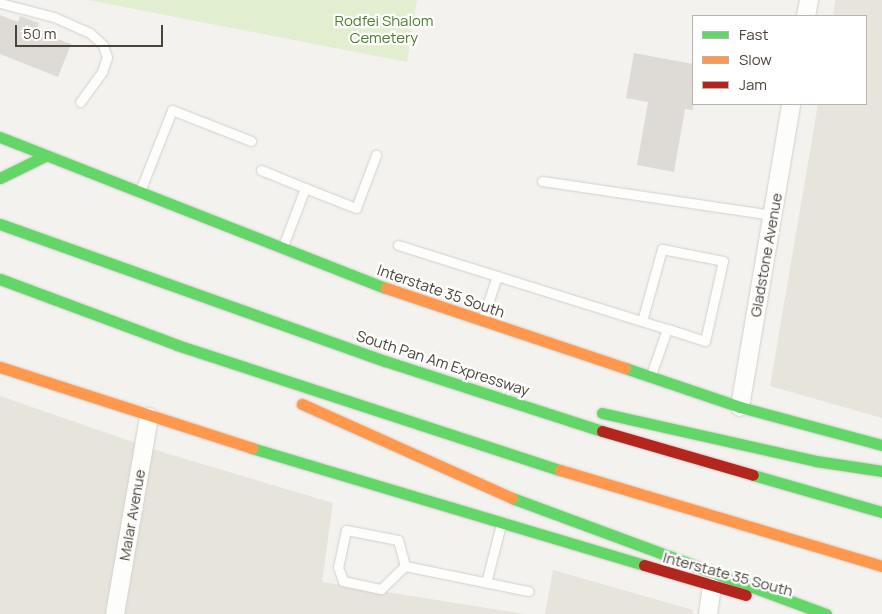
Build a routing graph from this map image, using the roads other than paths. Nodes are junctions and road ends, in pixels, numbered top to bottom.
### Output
1 (809, 0) edge
2 (0, 3) edge
3 (806, 15) edge
4 (80, 102) dead end
5 (791, 105) edge
6 (0, 137) edge
7 (251, 141) dead end
8 (376, 155) dead end
9 (45, 156) junction
10 (261, 170) dead end
11 (0, 178) edge
12 (542, 181) dead end
13 (305, 188) junction
14 (139, 193) junction
15 (773, 215) junction
16 (0, 224) edge
17 (398, 245) dead end
18 (282, 249) junction
19 (497, 276) junction
20 (0, 279) edge
21 (482, 321) junction
22 (642, 321) junction
23 (667, 329) junction
24 (176, 345) junction
25 (385, 361) junction
26 (0, 367) edge
27 (650, 378) junction
28 (272, 390) dead end
29 (289, 398) dead end
30 (550, 400) dead end
31 (740, 406) junction
32 (588, 410) dead end
33 (149, 417) junction
34 (882, 445) edge
35 (882, 471) edge
36 (882, 512) edge
37 (501, 524) junction
38 (405, 566) junction
39 (882, 566) edge
40 (486, 582) junction
41 (712, 587) junction
42 (528, 591) dead end
43 (115, 614) edge
44 (708, 614) edge
45 (818, 614) edge
46 (826, 614) edge

1 - 3 street
2 - 4 lane
5 - 15 street, Gladstone Avenue
6 - 9 main road, Interstate 35 South
7 - 14 lane
8 - 13 lane
9 - 11 main road
9 - 14 main road, Interstate 35 South
10 - 13 lane
12 - 15 lane
13 - 18 lane
14 - 18 main road, Interstate 35 South
15 - 31 street, Gladstone Avenue
16 - 25 main road, South Pan Am Expressway
17 - 19 lane
18 - 21 main road, Interstate 35 South
19 - 21 lane
19 - 22 lane
20 - 24 main road
21 - 27 main road, Interstate 35 South
22 - 23 lane
22 - 23 lane
23 - 27 lane
24 - 28 main road
24 - 39 main road
25 - 30 main road
25 - 36 main road, South Pan Am Expressway
26 - 33 main road, Interstate 35 South
27 - 31 main road, Interstate 35 South
29 - 46 main road
31 - 34 main road, Interstate 35 South
32 - 35 main road
33 - 37 main road, Interstate 35 South
33 - 43 street, Malar Avenue
37 - 40 lane
37 - 41 main road, Interstate 35 South
38 - 38 lane
38 - 40 lane
40 - 42 lane
41 - 44 street
41 - 45 main road, Interstate 35 South

